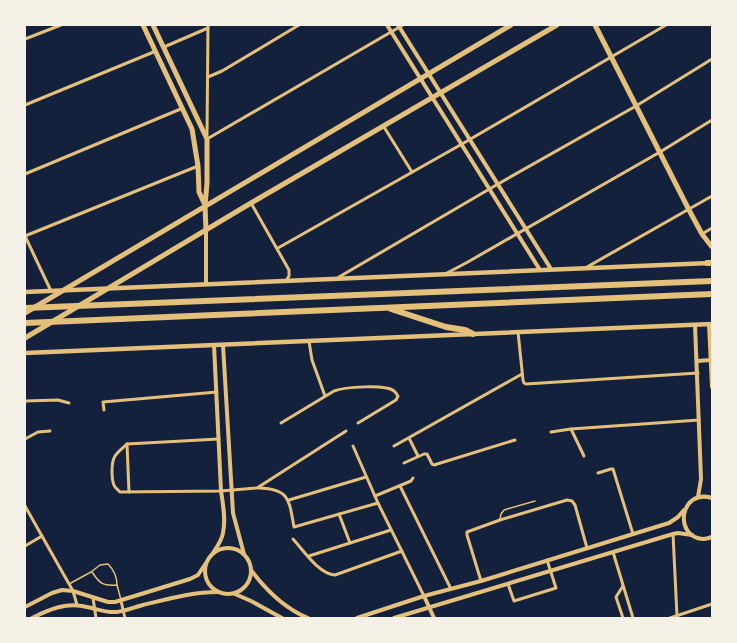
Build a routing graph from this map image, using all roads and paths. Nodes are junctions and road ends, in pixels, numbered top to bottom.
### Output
1 (61, 25) edge
2 (143, 25) edge
3 (153, 25) edge
4 (299, 25) edge
5 (387, 25) edge
6 (511, 25) edge
7 (557, 25) edge
8 (595, 25) edge
9 (666, 25) edge
10 (400, 26) edge
11 (208, 27) edge
12 (391, 32) junction
13 (25, 40) edge
14 (164, 47) junction
15 (156, 51) junction
16 (612, 57) junction
17 (712, 59) edge
18 (428, 74) junction
19 (208, 77) junction
20 (420, 78) junction
21 (440, 93) junction
22 (432, 98) junction
23 (25, 105) edge
24 (636, 106) junction
25 (183, 108) junction
26 (712, 120) edge
27 (384, 127) junction
28 (207, 139) junction
29 (470, 140) junction
30 (462, 144) junction
31 (660, 152) junction
32 (198, 166) junction
33 (412, 172) junction
34 (25, 174) edge
35 (498, 184) junction
36 (490, 189) junction
37 (712, 196) edge
38 (251, 203) junction
39 (205, 206) junction
40 (689, 210) junction
41 (712, 228) edge
42 (526, 229) junction
43 (206, 230) junction
44 (517, 233) junction
45 (702, 234) junction
46 (25, 236) edge
47 (712, 247) edge
48 (278, 248) junction
49 (710, 263) edge
50 (586, 268) junction
51 (551, 269) junction
52 (540, 270) junction
53 (445, 274) junction
54 (338, 278) junction
55 (286, 281) junction
56 (712, 281) edge
57 (206, 284) junction
58 (108, 288) junction
59 (64, 290) junction
60 (50, 291) junction
61 (25, 292) edge
62 (712, 294) edge
63 (25, 308) edge
64 (388, 308) junction
65 (25, 313) edge
66 (25, 324) edge
67 (710, 324) edge
68 (695, 325) junction
69 (518, 332) junction
70 (473, 334) junction
71 (25, 338) edge
72 (309, 341) junction
73 (214, 345) junction
74 (224, 345) junction
75 (25, 353) edge
76 (711, 360) junction
77 (697, 361) junction
78 (698, 373) junction
79 (522, 374) junction
80 (712, 387) edge
81 (217, 392) junction
82 (325, 396) junction
83 (25, 401) edge
84 (69, 403) dead end
85 (104, 410) dead end
86 (699, 420) junction
87 (281, 422) dead end
88 (358, 423) dead end
89 (571, 429) junction
90 (50, 431) dead end
91 (346, 431) dead end
92 (551, 432) dead end
93 (409, 438) junction
94 (25, 439) edge
95 (219, 439) junction
96 (515, 440) dead end
97 (127, 444) junction
98 (353, 446) dead end
99 (394, 446) dead end
100 (418, 456) junction
101 (584, 456) dead end
102 (404, 463) dead end
103 (598, 474) dead end
104 (366, 477) junction
105 (413, 478) dead end
106 (400, 486) junction
107 (257, 488) junction
108 (231, 490) junction
109 (221, 491) junction
110 (129, 492) junction
111 (375, 496) junction
112 (698, 497) junction
113 (712, 498) edge
114 (289, 500) junction
115 (535, 501) dead end
116 (378, 503) junction
117 (25, 506) edge
118 (684, 510) junction
119 (339, 514) junction
120 (500, 520) junction
121 (391, 530) junction
122 (633, 534) junction
123 (673, 534) junction
124 (692, 535) junction
125 (42, 536) junction
126 (712, 537) edge
127 (293, 539) dead end
128 (350, 543) junction
129 (25, 546) edge
130 (587, 548) junction
131 (402, 551) junction
132 (613, 552) junction
133 (213, 553) junction
134 (244, 554) junction
135 (309, 556) junction
136 (547, 560) junction
137 (206, 562) junction
138 (251, 570) junction
139 (550, 570) junction
140 (91, 572) junction
141 (480, 581) junction
142 (68, 584) junction
143 (508, 584) junction
144 (117, 585) junction
145 (623, 586) junction
146 (451, 589) junction
147 (73, 590) junction
148 (218, 592) junction
149 (235, 594) junction
150 (424, 596) junction
151 (94, 598) junction
152 (122, 601) junction
153 (712, 604) edge
154 (77, 605) junction
155 (25, 606) edge
156 (429, 607) junction
157 (95, 609) junction
158 (124, 610) junction
159 (677, 616) junction
160 (32, 618) edge
161 (96, 618) edge
162 (125, 618) edge
163 (282, 618) edge
164 (308, 618) edge
165 (357, 618) edge
166 (394, 618) edge
167 (434, 618) edge
168 (623, 618) edge
169 (633, 618) edge
170 (670, 618) edge

1 - 13 street
2 - 15 main road
3 - 14 main road
4 - 19 street
5 - 12 street
6 - 18 main road
7 - 21 main road
8 - 16 main road
9 - 16 street
10 - 12 street
10 - 18 street
11 - 14 street
11 - 19 street
12 - 20 street
12 - 28 street
14 - 28 main road
15 - 23 street
15 - 25 main road
16 - 24 main road
16 - 29 street
17 - 24 street
18 - 20 main road
18 - 21 street
19 - 28 street
20 - 22 street
20 - 39 main road
21 - 22 main road
21 - 29 street
22 - 27 main road
22 - 30 street
24 - 31 main road
24 - 35 street
25 - 32 main road
25 - 34 street
26 - 31 street
27 - 33 street
27 - 38 main road
28 - 39 main road
29 - 30 street
29 - 35 street
30 - 33 street
30 - 36 street
31 - 40 main road
31 - 42 street
32 - 39 main road
32 - 46 street
33 - 48 street
35 - 36 street
35 - 42 street
36 - 44 street
36 - 54 street
37 - 40 street
38 - 43 main road
38 - 48 street
39 - 43 main road
39 - 59 main road
40 - 45 main road
40 - 50 street
41 - 45 street
42 - 44 street
42 - 51 street
43 - 57 street
43 - 58 main road
44 - 52 street
44 - 53 street
45 - 47 main road
46 - 60 street
48 - 55 street
49 - 50 main road
50 - 51 main road
51 - 52 main road
52 - 53 main road
53 - 54 main road
54 - 55 main road
55 - 57 main road
56 - 63 highway
57 - 58 main road
58 - 59 main road
58 - 71 main road
59 - 60 main road
59 - 65 main road
60 - 61 main road
62 - 64 highway
64 - 66 highway
64 - 70 highway
67 - 68 main road
67 - 76 street
68 - 69 main road
68 - 77 street
69 - 70 main road
69 - 79 street
70 - 72 main road
72 - 74 main road
72 - 82 street
73 - 74 main road
73 - 75 main road
73 - 81 street
74 - 108 street
76 - 77 street
76 - 80 street
77 - 78 street
78 - 79 street
78 - 86 street
79 - 93 street
81 - 85 street
81 - 95 street
82 - 87 street
82 - 88 street
83 - 84 street
86 - 89 street
86 - 112 street
89 - 92 street
89 - 101 street
90 - 94 street
91 - 107 street
93 - 99 street
93 - 100 street
95 - 97 street
95 - 109 street
96 - 100 street
97 - 110 street
97 - 110 street
98 - 104 street
100 - 102 street
103 - 122 street
104 - 111 street
104 - 114 street
105 - 106 street
106 - 111 street
106 - 146 street
107 - 108 street
107 - 114 street
108 - 109 street
108 - 134 street
109 - 110 street
109 - 133 street
111 - 116 street
112 - 113 street
112 - 118 street
114 - 119 street
115 - 120 lane
116 - 119 street
116 - 121 street
117 - 125 street
118 - 122 street
118 - 124 street
119 - 128 street
120 - 130 street
120 - 141 street
121 - 128 street
121 - 131 street
122 - 130 street
123 - 124 street
123 - 132 street
123 - 159 street
124 - 126 street
125 - 129 street
125 - 142 street
127 - 135 street
128 - 135 street
130 - 136 street
131 - 135 street
131 - 150 street
132 - 139 street
132 - 145 street
133 - 134 street
133 - 137 street
134 - 138 street
136 - 139 street
136 - 141 street
137 - 148 street
137 - 152 street
138 - 149 street
138 - 164 street
139 - 143 street
139 - 143 street
140 - 142 lane
140 - 144 lane
140 - 144 lane
141 - 146 street
142 - 147 street
143 - 156 street
144 - 152 lane
145 - 168 street
145 - 169 street
146 - 150 street
147 - 151 street
147 - 154 street
147 - 155 street
148 - 149 street
148 - 158 street
149 - 163 street
150 - 156 street
150 - 165 street
151 - 152 street
151 - 157 street
152 - 158 street
153 - 159 street
154 - 157 street
154 - 160 street
156 - 166 street
156 - 167 street
157 - 158 street
157 - 161 street
158 - 162 street
159 - 170 street

